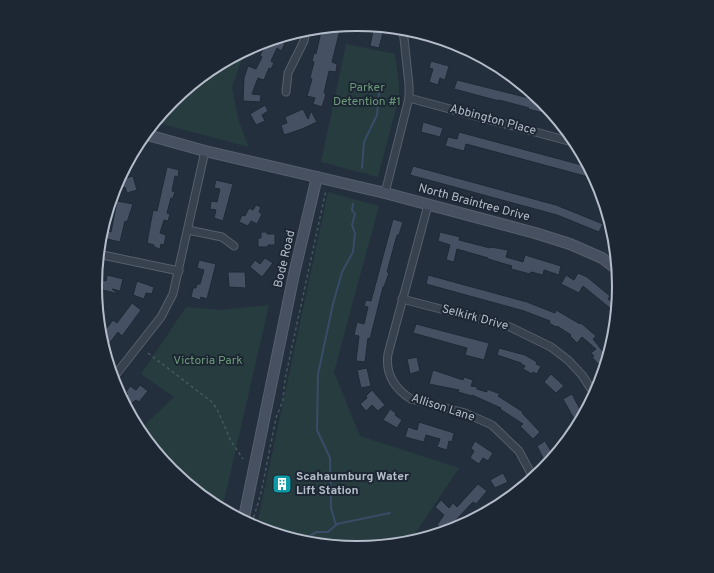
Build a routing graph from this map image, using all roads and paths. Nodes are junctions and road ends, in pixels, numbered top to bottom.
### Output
1 (404, 35) edge
2 (305, 37) edge
3 (286, 92) dead end
4 (409, 98) junction
5 (151, 136) edge
6 (566, 140) edge
7 (205, 150) junction
8 (317, 177) junction
9 (326, 190) dead end
10 (385, 193) junction
11 (428, 205) junction
12 (188, 230) junction
13 (234, 246) dead end
14 (104, 255) edge
15 (611, 265) edge
16 (179, 271) junction
17 (402, 299) junction
18 (148, 353) dead end
19 (117, 373) edge
20 (591, 389) edge
21 (243, 459) dead end
22 (531, 473) edge
23 (244, 516) edge
24 (253, 520) edge

1 - 4 street
2 - 3 street
4 - 6 street, Abbington Place
4 - 10 street
5 - 7 street
7 - 8 street
7 - 12 street
8 - 10 street, North Braintree Drive
8 - 23 street, Bode Road
9 - 24 path
10 - 11 street, North Braintree Drive
11 - 15 street, North Braintree Drive
11 - 17 street, Allison Lane
12 - 13 street
12 - 16 street
14 - 16 street
16 - 19 street
17 - 20 street, Selkirk Drive
17 - 22 street, Allison Lane
18 - 21 path

